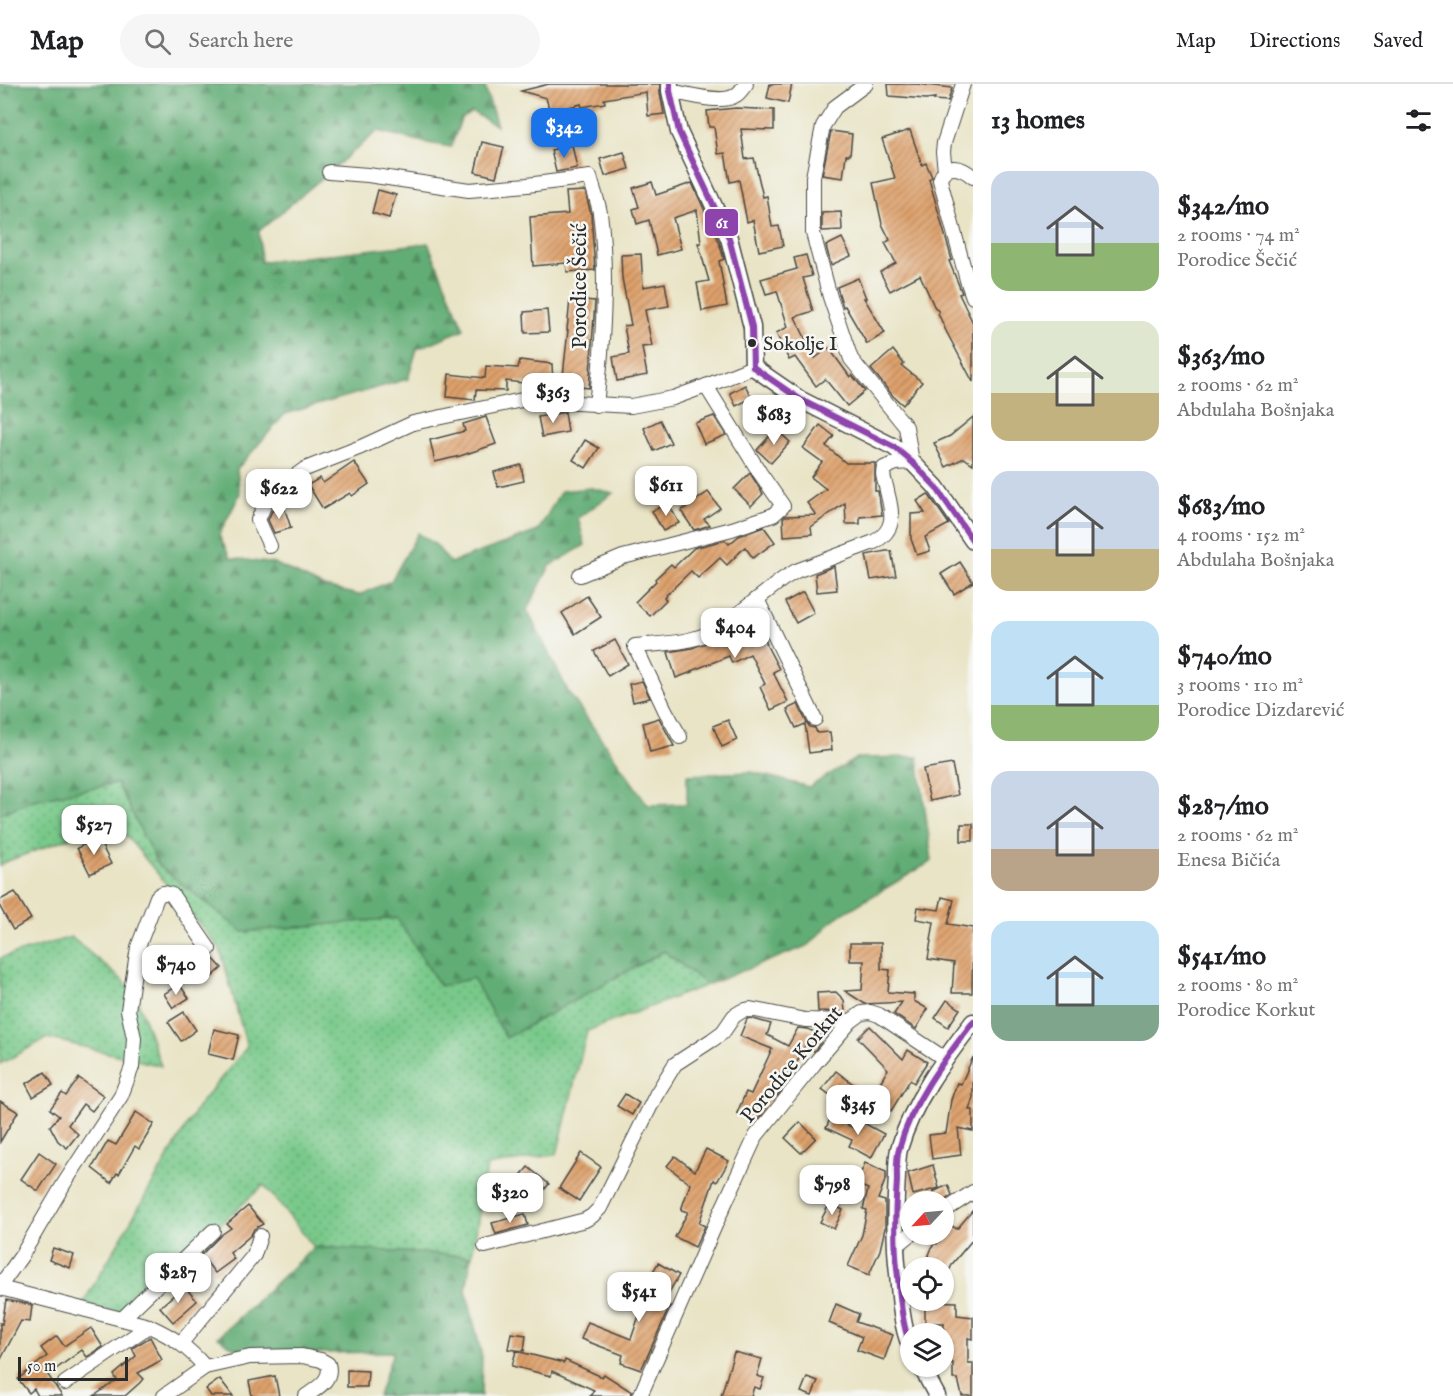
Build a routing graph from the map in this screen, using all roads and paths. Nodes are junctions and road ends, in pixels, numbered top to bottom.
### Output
1 (746, 84) edge
2 (867, 84) edge
3 (963, 84) edge
4 (670, 88) edge
5 (945, 171) junction
6 (329, 172) dead end
7 (973, 177) edge
8 (973, 297) edge
9 (753, 367) junction
10 (706, 386) junction
11 (596, 405) junction
12 (912, 462) junction
13 (972, 537) edge
14 (270, 546) dead end
15 (580, 575) dead end
16 (757, 599) junction
17 (815, 719) dead end
18 (680, 736) dead end
19 (209, 949) dead end
20 (851, 1022) junction
21 (973, 1022) edge
22 (945, 1059) junction
23 (973, 1192) edge
24 (954, 1204) edge
25 (213, 1231) dead end
26 (260, 1236) dead end
27 (900, 1242) edge
28 (485, 1246) dead end
29 (895, 1246) junction
30 (0, 1287) edge
31 (122, 1319) junction
32 (904, 1323) edge
33 (149, 1326) junction
34 (181, 1343) junction
35 (205, 1367) junction
36 (927, 1377) edge
37 (65, 1383) dead end
38 (164, 1396) edge
39 (306, 1396) edge
40 (640, 1396) edge
41 (937, 1396) edge

1 - 4 street
2 - 12 street
3 - 5 street
4 - 9 street
5 - 7 street
5 - 8 street
6 - 11 street, Porodice Šečić
9 - 10 street
9 - 12 street
10 - 11 street
10 - 15 street
11 - 14 street
12 - 13 street
12 - 16 street
16 - 17 street
16 - 18 street
19 - 30 street
20 - 22 street, Porodice Korkut
20 - 28 street
20 - 40 street, Porodice Korkut
21 - 22 street
22 - 29 street
23 - 24 street
25 - 31 street
26 - 34 street
27 - 29 street
29 - 32 street
30 - 31 street
31 - 33 street
33 - 34 street
33 - 37 street
34 - 35 street
35 - 38 street
35 - 39 street
36 - 41 street

